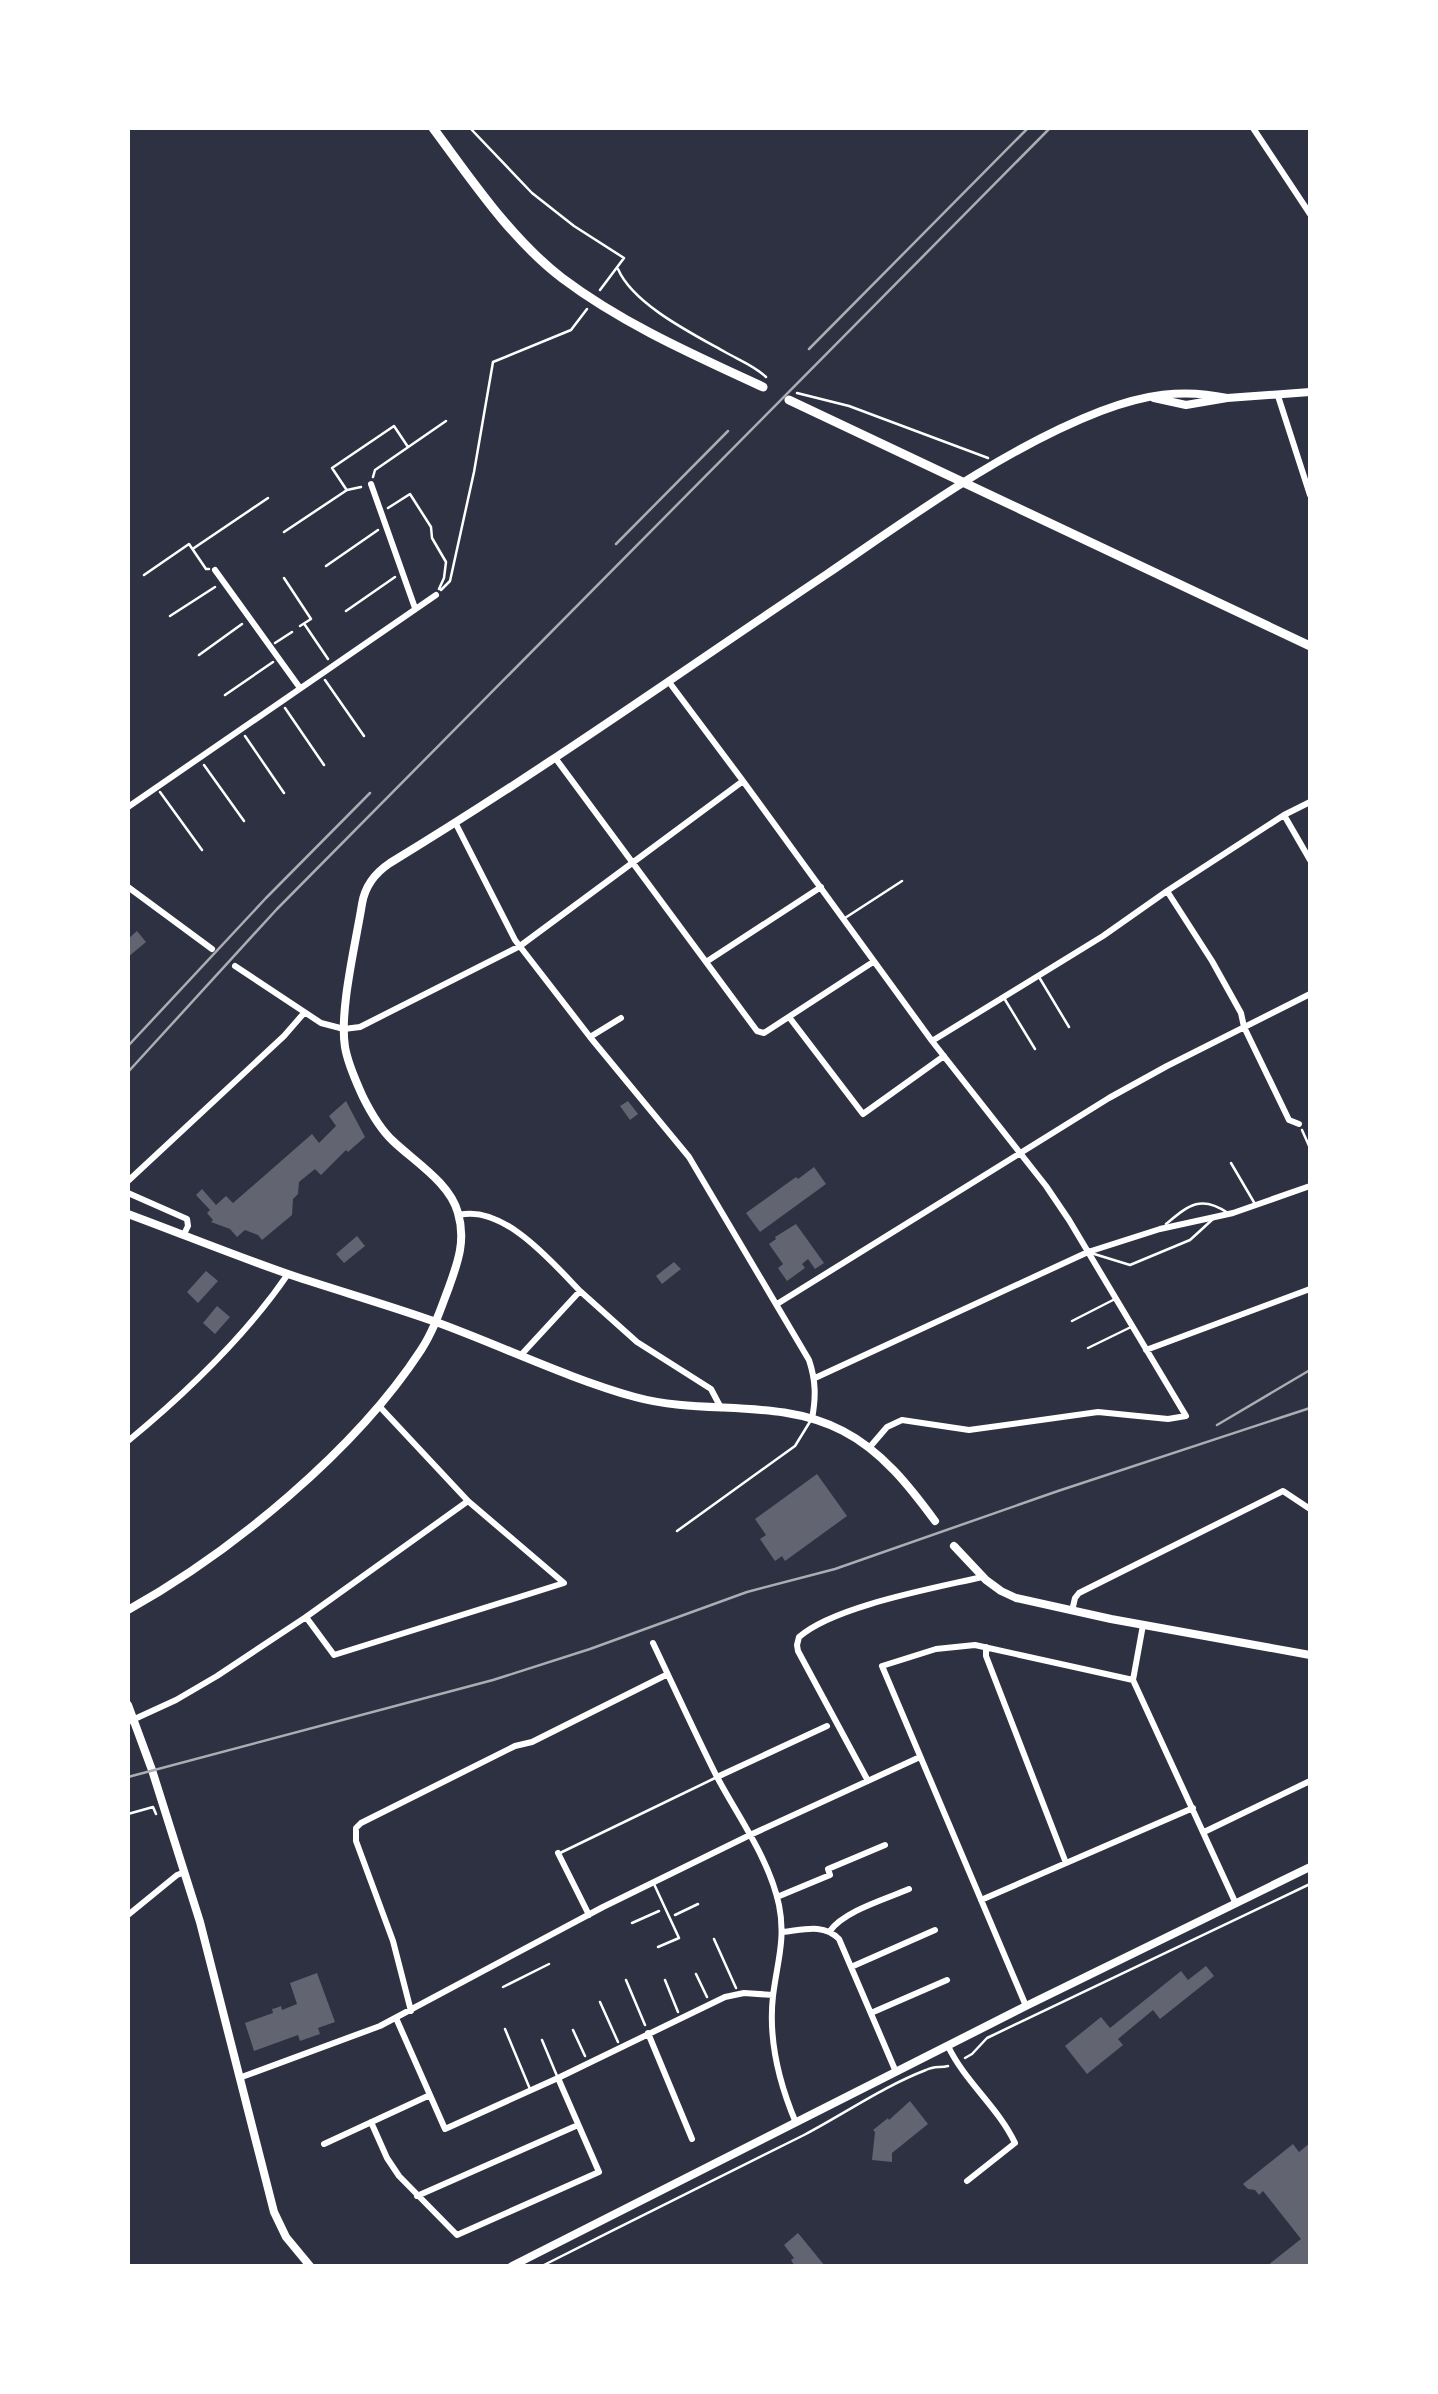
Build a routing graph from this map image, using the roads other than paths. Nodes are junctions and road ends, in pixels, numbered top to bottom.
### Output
1 (433, 128) edge
2 (1257, 129) edge
3 (1310, 214) edge
4 (766, 384) road end
5 (1310, 392) edge
6 (792, 396) road end
7 (1278, 396) junction
8 (371, 484) road end
9 (1310, 495) edge
10 (216, 570) road end
11 (436, 594) road end
12 (415, 608) junction
13 (1310, 646) edge
14 (668, 682) junction
15 (300, 688) junction
16 (556, 759) junction
17 (744, 781) junction
18 (1310, 802) edge
19 (128, 807) edge
20 (1284, 815) junction
21 (456, 824) junction
22 (1310, 860) edge
23 (632, 863) junction
24 (902, 881) dead end
25 (128, 887) edge
26 (821, 887) junction
27 (1167, 890) junction
28 (844, 919) junction
29 (520, 946) junction
30 (212, 950) dead end
31 (706, 962) junction
32 (873, 962) junction
33 (235, 966) dead end
34 (1038, 976) junction
35 (1310, 994) edge
36 (1004, 996) junction
37 (304, 1014) junction
38 (621, 1018) dead end
39 (789, 1018) junction
40 (1244, 1027) junction
41 (1070, 1028) dead end
42 (344, 1029) junction
43 (590, 1037) junction
44 (932, 1041) junction
45 (1035, 1049) dead end
46 (944, 1056) junction
47 (1300, 1124) road end
48 (1020, 1153) junction
49 (1231, 1162) dead end
50 (128, 1181) edge
51 (1310, 1186) edge
52 (128, 1194) edge
53 (1256, 1206) junction
54 (128, 1214) edge
55 (1229, 1214) junction
56 (459, 1215) junction
57 (1214, 1218) junction
58 (1160, 1229) junction
59 (184, 1234) junction
60 (1088, 1252) junction
61 (288, 1274) junction
62 (1310, 1290) edge
63 (580, 1291) junction
64 (1115, 1299) junction
65 (776, 1304) junction
66 (1072, 1321) dead end
67 (436, 1322) junction
68 (1132, 1327) junction
69 (1088, 1348) dead end
70 (1146, 1350) junction
71 (521, 1355) junction
72 (815, 1378) junction
73 (380, 1407) junction
74 (721, 1408) junction
75 (812, 1419) junction
76 (128, 1441) edge
77 (869, 1448) junction
78 (468, 1501) junction
79 (1310, 1509) edge
80 (935, 1521) dead end
81 (677, 1530) dead end
82 (954, 1546) dead end
83 (982, 1577) junction
84 (128, 1610) edge
85 (1072, 1611) junction
86 (306, 1617) junction
87 (1142, 1625) junction
88 (653, 1644) dead end
89 (986, 1646) junction
90 (1310, 1655) edge
91 (666, 1675) junction
92 (1133, 1680) junction
93 (128, 1705) edge
94 (130, 1721) edge
95 (828, 1726) dead end
96 (920, 1757) junction
97 (717, 1777) junction
98 (868, 1781) junction
99 (1310, 1781) edge
100 (1193, 1808) junction
101 (1204, 1832) junction
102 (750, 1835) junction
103 (885, 1845) dead end
104 (558, 1853) joint
105 (1066, 1863) junction
106 (1310, 1867) edge
107 (185, 1872) junction
108 (653, 1882) junction
109 (909, 1890) dead end
110 (777, 1897) junction
111 (981, 1900) junction
112 (1236, 1904) junction
113 (589, 1915) junction
114 (128, 1916) edge
115 (935, 1930) dead end
116 (830, 1931) junction
117 (783, 1932) junction
118 (658, 1947) dead end
119 (852, 1967) junction
120 (947, 1980) dead end
121 (773, 1995) junction
122 (1026, 2006) junction
123 (411, 2011) junction
124 (871, 2013) junction
125 (396, 2018) junction
126 (505, 2029) dead end
127 (648, 2033) junction
128 (542, 2040) dead end
129 (948, 2046) junction
130 (896, 2072) junction
131 (239, 2078) junction
132 (558, 2078) junction
133 (531, 2090) junction
134 (430, 2096) junction
135 (371, 2122) junction
136 (796, 2123) junction
137 (578, 2125) junction
138 (692, 2139) dead end
139 (324, 2144) dead end
140 (968, 2180) dead end
141 (418, 2196) junction
142 (310, 2266) edge
143 (512, 2266) edge

1 - 4 main road
2 - 3 street
5 - 7 street
6 - 13 main road
7 - 9 street
7 - 14 street
8 - 12 street
10 - 15 street
11 - 12 street
12 - 15 street
14 - 16 street
14 - 17 street
15 - 19 street
16 - 21 street
16 - 23 street
17 - 23 street
17 - 26 street
18 - 20 street
20 - 22 street
20 - 27 street
21 - 29 street
21 - 42 street
23 - 29 street
23 - 31 street
24 - 28 lane
25 - 30 street
26 - 28 street
26 - 31 street
27 - 34 street
27 - 40 street
28 - 32 street
29 - 42 street
29 - 43 street
31 - 39 street
32 - 39 street
32 - 44 street
33 - 37 street
34 - 36 street
34 - 41 lane
35 - 40 street
36 - 44 street
36 - 45 lane
37 - 42 street
37 - 50 street
38 - 43 street
39 - 46 street
40 - 47 street
40 - 48 street
42 - 56 street
43 - 65 street
44 - 46 street
46 - 48 street
48 - 60 street
48 - 65 street
49 - 53 lane
51 - 53 street
52 - 59 street
53 - 55 street
54 - 59 street
55 - 57 street
55 - 58 lane
56 - 63 street
56 - 67 street
57 - 58 street
57 - 60 lane
58 - 60 street
59 - 61 street
60 - 64 street
60 - 72 street
61 - 67 street
61 - 76 street
62 - 70 street
63 - 71 street
63 - 74 street
64 - 66 lane
64 - 68 street
65 - 72 street
67 - 71 street
67 - 73 street
68 - 69 lane
68 - 70 street
70 - 77 street
71 - 74 street
72 - 75 street
73 - 78 street
73 - 84 street
74 - 75 street
75 - 77 street
75 - 81 lane
77 - 80 street
78 - 86 street
78 - 86 street
79 - 85 street
82 - 83 street
83 - 85 street
83 - 98 street
85 - 87 street
86 - 94 street
87 - 90 street
87 - 92 street
88 - 91 street
89 - 92 street
89 - 96 street
89 - 105 street
91 - 97 street
91 - 123 street
92 - 100 street
93 - 94 street
94 - 107 street
95 - 97 street
96 - 98 street
96 - 111 street
97 - 102 street
97 - 104 lane
98 - 102 street
99 - 101 street
100 - 101 street
100 - 105 street
101 - 112 street
102 - 108 street
102 - 110 street
103 - 110 street
104 - 113 street
105 - 111 street
106 - 112 street
107 - 114 street
107 - 131 street
108 - 113 street
108 - 118 lane
109 - 116 street
110 - 117 street
111 - 122 street
112 - 122 street
113 - 123 street
115 - 119 street
116 - 117 street
116 - 119 street
117 - 121 street
119 - 124 street
120 - 124 street
121 - 127 street
121 - 136 street
122 - 129 street
123 - 125 street
124 - 130 street
125 - 131 street
125 - 134 street
126 - 133 lane
127 - 132 street
127 - 138 street
128 - 132 lane
129 - 130 street
129 - 140 street
130 - 136 street
131 - 142 street
132 - 133 street
132 - 137 street
133 - 134 street
134 - 135 street
135 - 139 street
135 - 141 street
136 - 143 street
137 - 141 street
137 - 141 street

